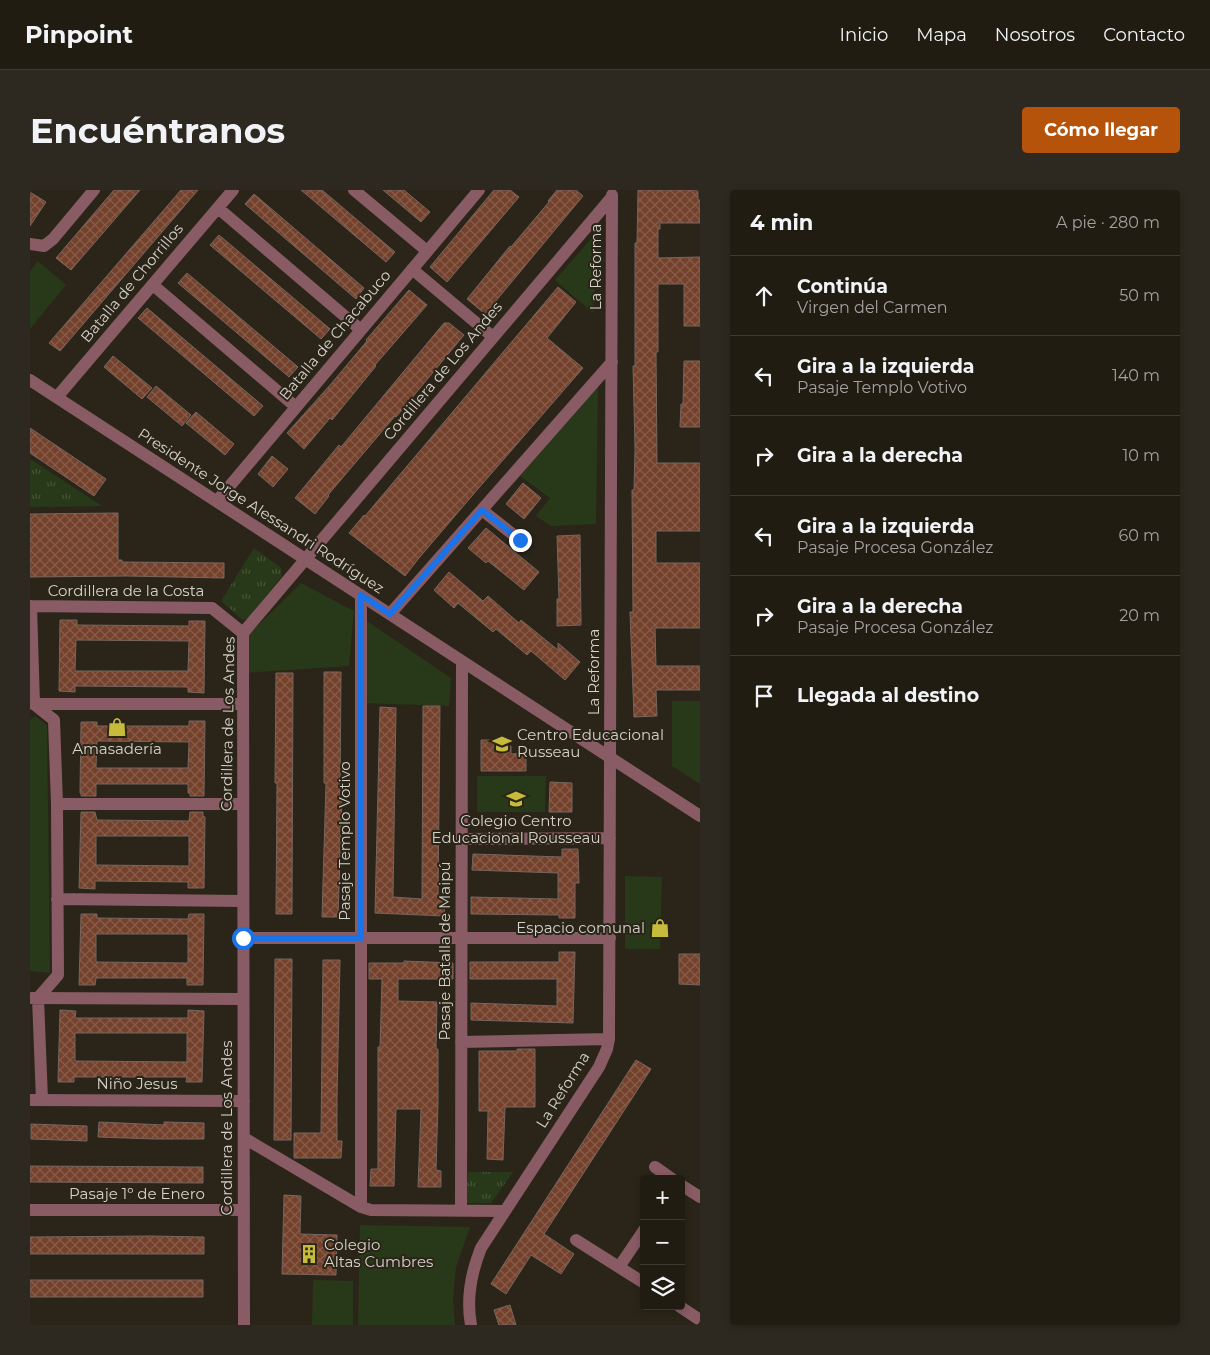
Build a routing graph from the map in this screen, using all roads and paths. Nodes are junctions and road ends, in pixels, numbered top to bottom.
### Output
1 (94, 190) edge
2 (233, 190) edge
3 (354, 190) edge
4 (479, 190) edge
5 (612, 194) edge
6 (218, 208) junction
7 (30, 244) edge
8 (427, 251) junction
9 (412, 269) junction
10 (153, 284) junction
11 (361, 330) junction
12 (493, 337) junction
13 (612, 362) junction
14 (30, 380) edge
15 (57, 397) junction
16 (296, 407) junction
17 (216, 501) junction
18 (482, 510) junction
19 (520, 540) dead end
20 (305, 560) junction
21 (361, 595) junction
22 (31, 606) edge
23 (390, 614) junction
24 (243, 634) junction
25 (462, 661) junction
26 (243, 704) junction
27 (31, 705) edge
28 (610, 757) junction
29 (57, 804) junction
30 (243, 804) junction
31 (700, 816) edge
32 (610, 838) junction
33 (461, 839) junction
34 (57, 898) junction
35 (243, 901) junction
36 (243, 938) junction
37 (361, 938) junction
38 (610, 938) junction
39 (461, 939) junction
40 (33, 996) edge
41 (243, 999) junction
42 (609, 1039) junction
43 (461, 1042) junction
44 (36, 1100) edge
45 (244, 1101) junction
46 (244, 1138) junction
47 (654, 1167) dead end
48 (666, 1175) edge
49 (685, 1187) edge
50 (700, 1197) edge
51 (361, 1207) junction
52 (30, 1210) edge
53 (244, 1210) junction
54 (461, 1210) junction
55 (504, 1211) junction
56 (640, 1236) edge
57 (576, 1240) dead end
58 (619, 1267) junction
59 (640, 1280) edge
60 (685, 1310) edge
61 (700, 1320) edge
62 (244, 1325) edge
63 (471, 1325) edge

1 - 7 street
2 - 6 street, Batalla de Chorrillos
3 - 8 street
4 - 8 street, Batalla de Chacabuco
5 - 12 street, Cordillera de Los Andes
5 - 13 street, La Reforma
6 - 10 street, Batalla de Chorrillos
6 - 11 street
8 - 9 street, Batalla de Chacabuco
9 - 11 street, Batalla de Chacabuco
9 - 12 street
10 - 15 street, Batalla de Chorrillos
10 - 16 street
11 - 16 street, Batalla de Chacabuco
12 - 20 street, Cordillera de Los Andes
13 - 18 street
13 - 28 street, La Reforma
14 - 15 street, Presidente Jorge Alessandri Rodríguez
15 - 17 street, Presidente Jorge Alessandri Rodríguez
16 - 17 street, Batalla de Chacabuco
17 - 20 street, Presidente Jorge Alessandri Rodríguez
18 - 19 street
18 - 23 street
20 - 21 street, Presidente Jorge Alessandri Rodríguez
20 - 24 street, Cordillera de Los Andes
21 - 23 street, Presidente Jorge Alessandri Rodríguez
21 - 37 street, Pasaje Templo Votivo
22 - 24 street, Cordillera de la Costa
22 - 27 street
23 - 25 street, Presidente Jorge Alessandri Rodríguez
24 - 26 street, Cordillera de Los Andes
25 - 28 street, Presidente Jorge Alessandri Rodríguez
25 - 33 street, Pasaje Batalla de Maipú
26 - 27 street
26 - 30 street, Cordillera de Los Andes
27 - 29 street
28 - 31 street, Presidente Jorge Alessandri Rodríguez
28 - 32 street, La Reforma
29 - 30 street
29 - 34 street
30 - 35 street, Cordillera de Los Andes
32 - 33 street
32 - 38 street, La Reforma
33 - 39 street, Pasaje Batalla de Maipú
34 - 35 street
34 - 40 street
35 - 36 street, Cordillera de Los Andes
36 - 37 street
36 - 41 street, Cordillera de Los Andes
37 - 39 street
37 - 51 street, Pasaje Templo Votivo
38 - 39 street
38 - 42 street, La Reforma
39 - 43 street, Pasaje Batalla de Maipú
40 - 41 street
40 - 44 street
41 - 45 street, Cordillera de Los Andes
42 - 43 street
42 - 55 street, La Reforma
43 - 54 street, Pasaje Batalla de Maipú
44 - 45 street, Niño Jesus
45 - 46 street, Cordillera de Los Andes
46 - 51 street
46 - 53 street, Cordillera de Los Andes
47 - 48 street
49 - 50 street
51 - 54 street
52 - 53 street, Pasaje 1º de Enero
53 - 62 street, Cordillera de Los Andes
54 - 55 street
55 - 63 street, La Reforma
56 - 58 street
57 - 58 street
58 - 59 street
60 - 61 street

